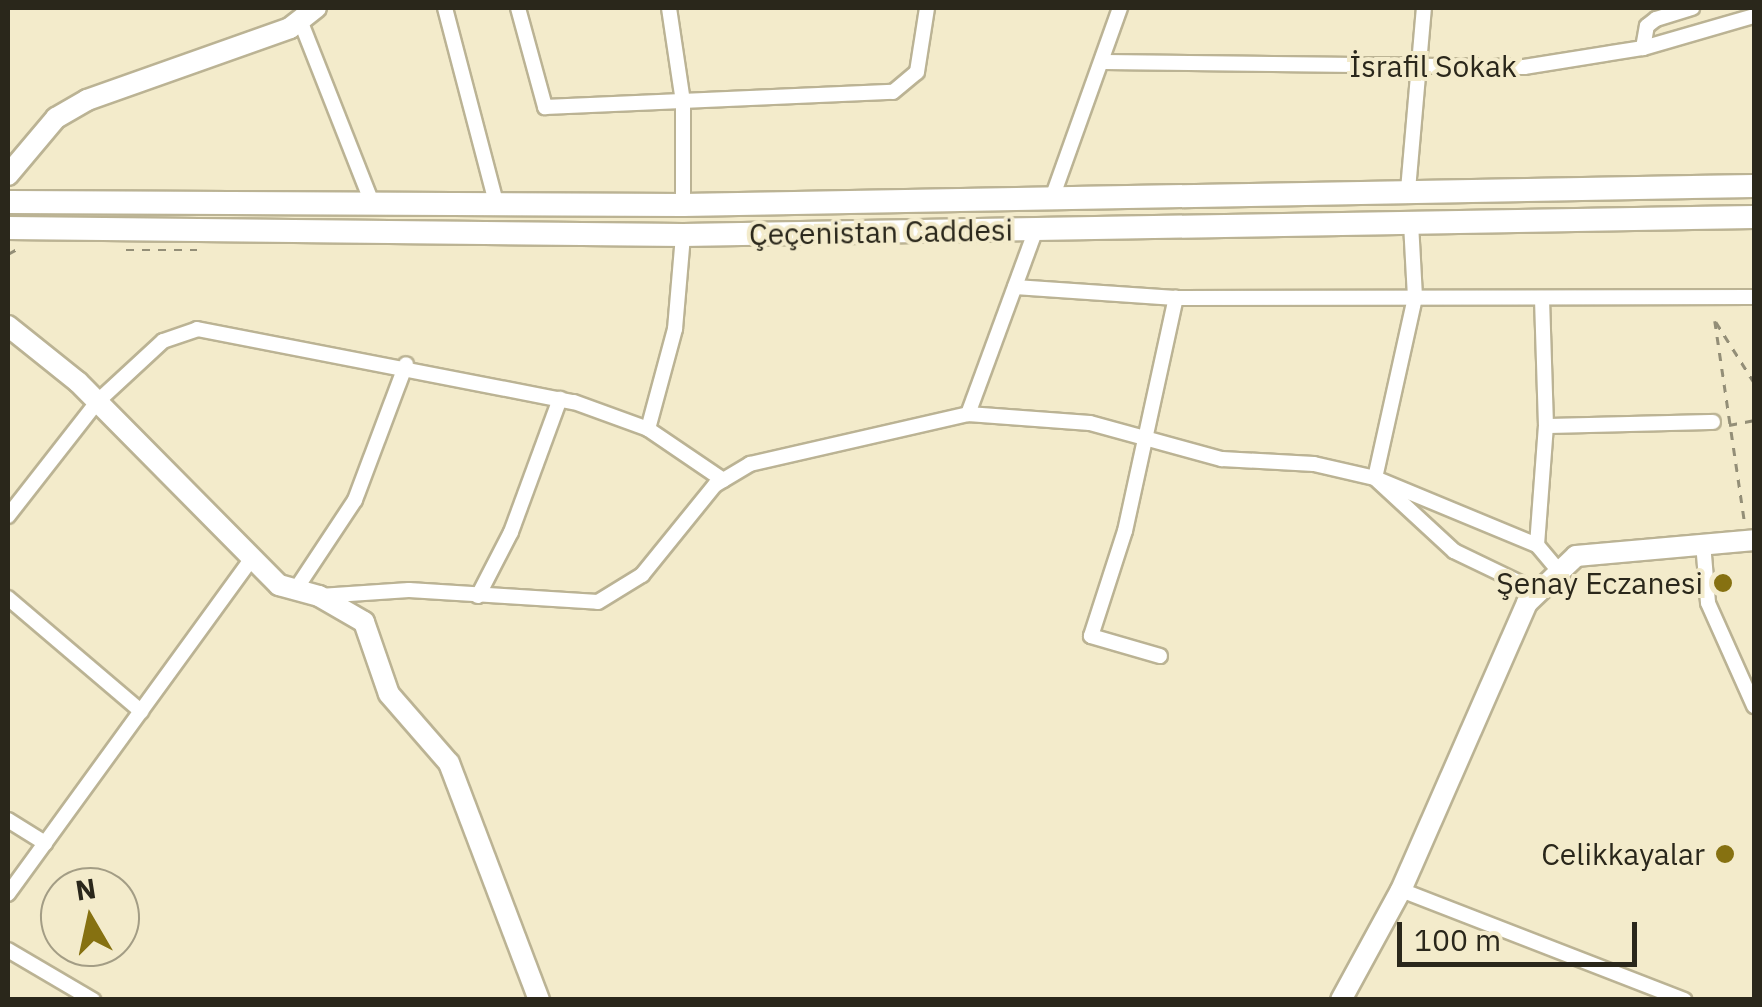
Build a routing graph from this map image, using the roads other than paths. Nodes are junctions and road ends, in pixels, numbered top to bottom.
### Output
1 (444, 8) edge
2 (518, 8) edge
3 (669, 8) edge
4 (927, 8) edge
5 (1120, 8) edge
6 (1424, 8) edge
7 (1692, 8) edge
8 (308, 14) edge
9 (1754, 16) edge
10 (1643, 48) junction
11 (1105, 62) junction
12 (1421, 69) junction
13 (683, 102) junction
14 (8, 175) edge
15 (1754, 186) edge
16 (1408, 190) junction
17 (1052, 198) junction
18 (8, 202) edge
19 (374, 205) junction
20 (683, 205) junction
21 (497, 206) junction
22 (1754, 217) edge
23 (1411, 222) junction
24 (8, 228) edge
25 (32, 229) junction
26 (1036, 229) junction
27 (683, 236) junction
28 (8, 240) edge
29 (1015, 287) junction
30 (1415, 297) junction
31 (1754, 297) edge
32 (1176, 298) junction
33 (1542, 298) junction
34 (10, 327) edge
35 (406, 364) junction
36 (560, 398) junction
37 (97, 402) junction
38 (968, 414) junction
39 (1713, 422) road end
40 (1546, 426) junction
41 (648, 429) junction
42 (1144, 438) junction
43 (1375, 478) junction
44 (723, 480) junction
45 (8, 516) edge
46 (1751, 540) edge
47 (1703, 542) junction
48 (1537, 545) junction
49 (252, 560) junction
50 (1558, 570) junction
51 (296, 590) junction
52 (1538, 592) junction
53 (320, 596) junction
54 (478, 596) junction
55 (8, 598) edge
56 (1160, 656) dead end
57 (1754, 706) edge
58 (141, 711) junction
59 (8, 820) edge
60 (45, 843) junction
61 (1401, 890) junction
62 (8, 894) edge
63 (8, 950) edge
64 (92, 1000) edge
65 (538, 1000) edge
66 (1341, 1000) edge
67 (1684, 1000) edge

1 - 21 street
2 - 13 street
3 - 13 street
4 - 13 street
5 - 11 street
6 - 12 street
7 - 10 street
8 - 14 street
8 - 19 street
9 - 10 street, İsrafil Sokak
10 - 12 street, İsrafil Sokak
11 - 12 street, İsrafil Sokak
11 - 17 street
12 - 16 street
13 - 20 street
15 - 16 main road, Çeçenistan Caddesi
16 - 17 main road, Çeçenistan Caddesi
17 - 20 main road, Çeçenistan Caddesi
18 - 19 main road, Çeçenistan Caddesi
19 - 21 main road, Çeçenistan Caddesi
20 - 21 main road, Çeçenistan Caddesi
22 - 23 main road, Çeçenistan Caddesi
23 - 26 main road, Çeçenistan Caddesi
23 - 30 street
24 - 25 main road, Çeçenistan Caddesi
25 - 27 main road, Çeçenistan Caddesi
25 - 28 street
26 - 27 main road, Çeçenistan Caddesi
26 - 29 street
27 - 41 street
29 - 32 street
29 - 38 street
30 - 32 street
30 - 33 street
30 - 43 street
31 - 33 street
32 - 42 street
33 - 40 street
34 - 37 street
35 - 36 street
35 - 37 street
35 - 51 street
36 - 41 street
36 - 54 street
37 - 45 street
37 - 49 street
38 - 42 street
38 - 44 street
39 - 40 street
40 - 48 street
41 - 44 street
42 - 43 street
42 - 56 street
43 - 48 street
43 - 52 street
44 - 54 street
46 - 47 street
47 - 50 street
47 - 57 street
48 - 50 street
49 - 51 street
49 - 58 street
50 - 52 street
51 - 53 street
52 - 61 street
53 - 54 street
53 - 65 street
55 - 58 street
58 - 60 street
59 - 60 street
60 - 62 street
61 - 66 street
61 - 67 street
63 - 64 street

